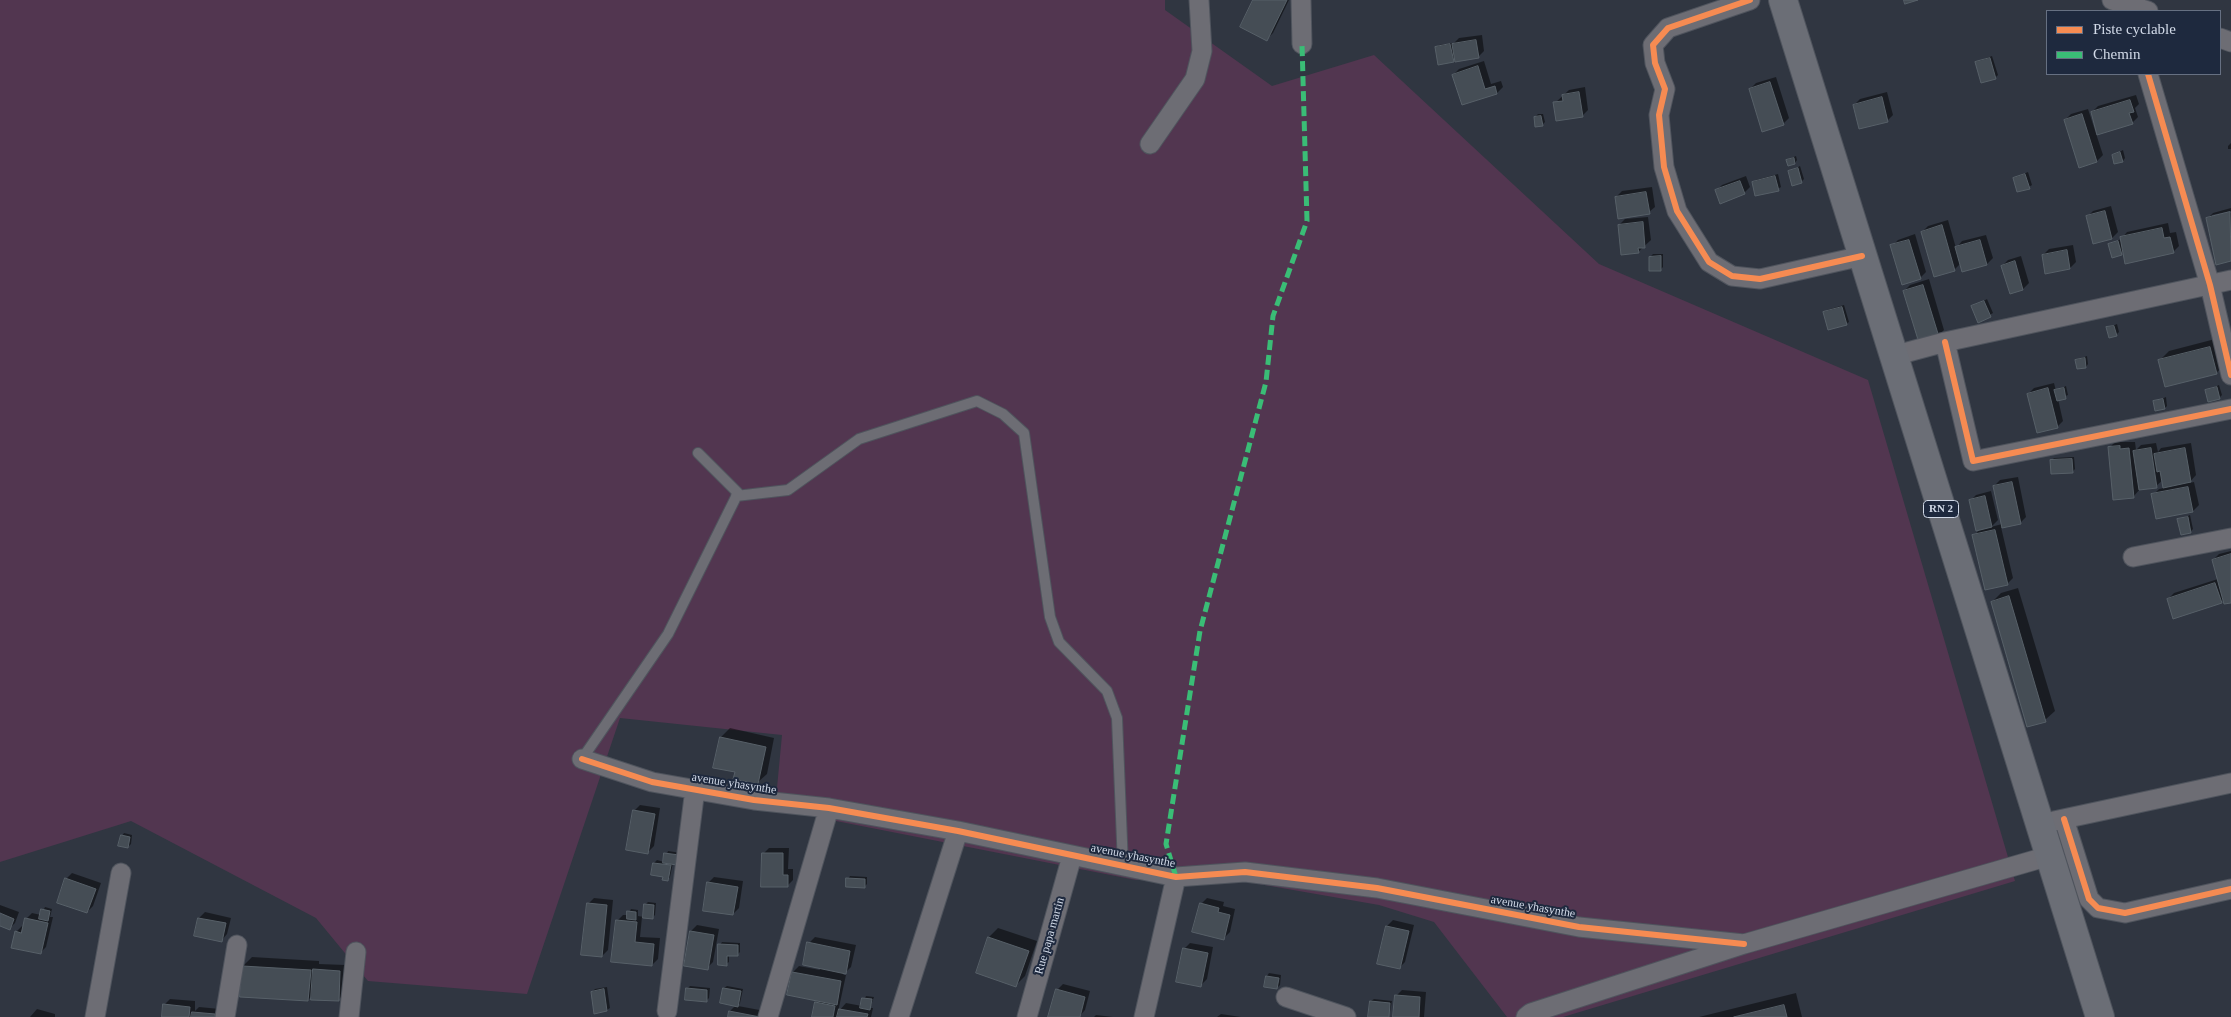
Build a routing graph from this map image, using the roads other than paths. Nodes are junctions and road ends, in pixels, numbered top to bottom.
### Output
1 (1199, 0) edge
2 (1301, 0) edge
3 (1750, 0) edge
4 (1783, 0) edge
5 (2120, 4) edge
6 (2144, 10) edge
7 (1302, 44) dead end
8 (2148, 75) edge
9 (1150, 144) dead end
10 (1862, 256) junction
11 (2231, 280) edge
12 (2210, 285) junction
13 (1945, 342) junction
14 (1893, 356) junction
15 (2231, 375) edge
16 (2231, 409) edge
17 (698, 452) dead end
18 (736, 496) junction
19 (2231, 538) edge
20 (2134, 557) dead end
21 (582, 759) joint
22 (2231, 783) edge
23 (695, 789) junction
24 (829, 808) junction
25 (2052, 821) junction
26 (958, 831) junction
27 (1072, 856) junction
28 (2049, 856) junction
29 (1122, 866) junction
30 (121, 873) dead end
31 (1176, 876) junction
32 (2231, 889) edge
33 (1744, 944) junction
34 (237, 945) dead end
35 (356, 952) dead end
36 (1286, 997) dead end
37 (667, 1011) dead end
38 (95, 1017) edge
39 (225, 1017) edge
40 (349, 1017) edge
41 (768, 1017) edge
42 (899, 1017) edge
43 (1027, 1017) edge
44 (1144, 1017) edge
45 (1346, 1017) edge
46 (1526, 1017) edge
47 (2100, 1017) edge

1 - 9 street
2 - 7 street
3 - 10 street
4 - 10 highway, RN 2
5 - 6 street
8 - 12 street
10 - 14 highway, RN 2
11 - 12 street
12 - 13 street
12 - 15 street
13 - 14 street
13 - 16 street
14 - 25 highway, RN 2
17 - 18 lane
18 - 21 lane
18 - 29 lane
19 - 20 street
21 - 23 street, avenue yhasynthe
22 - 25 street
23 - 24 street, avenue yhasynthe
23 - 37 street
24 - 26 street, avenue yhasynthe
24 - 41 street
25 - 28 highway, RN 2
25 - 32 street
26 - 27 street, avenue yhasynthe
26 - 42 street
27 - 29 street, avenue yhasynthe
27 - 43 street, Rue papa martin
28 - 33 street
28 - 47 highway, RN 2
29 - 31 street, avenue yhasynthe
30 - 38 street
31 - 33 street, avenue yhasynthe
31 - 44 street
33 - 46 street
34 - 39 street
35 - 40 street
36 - 45 street

